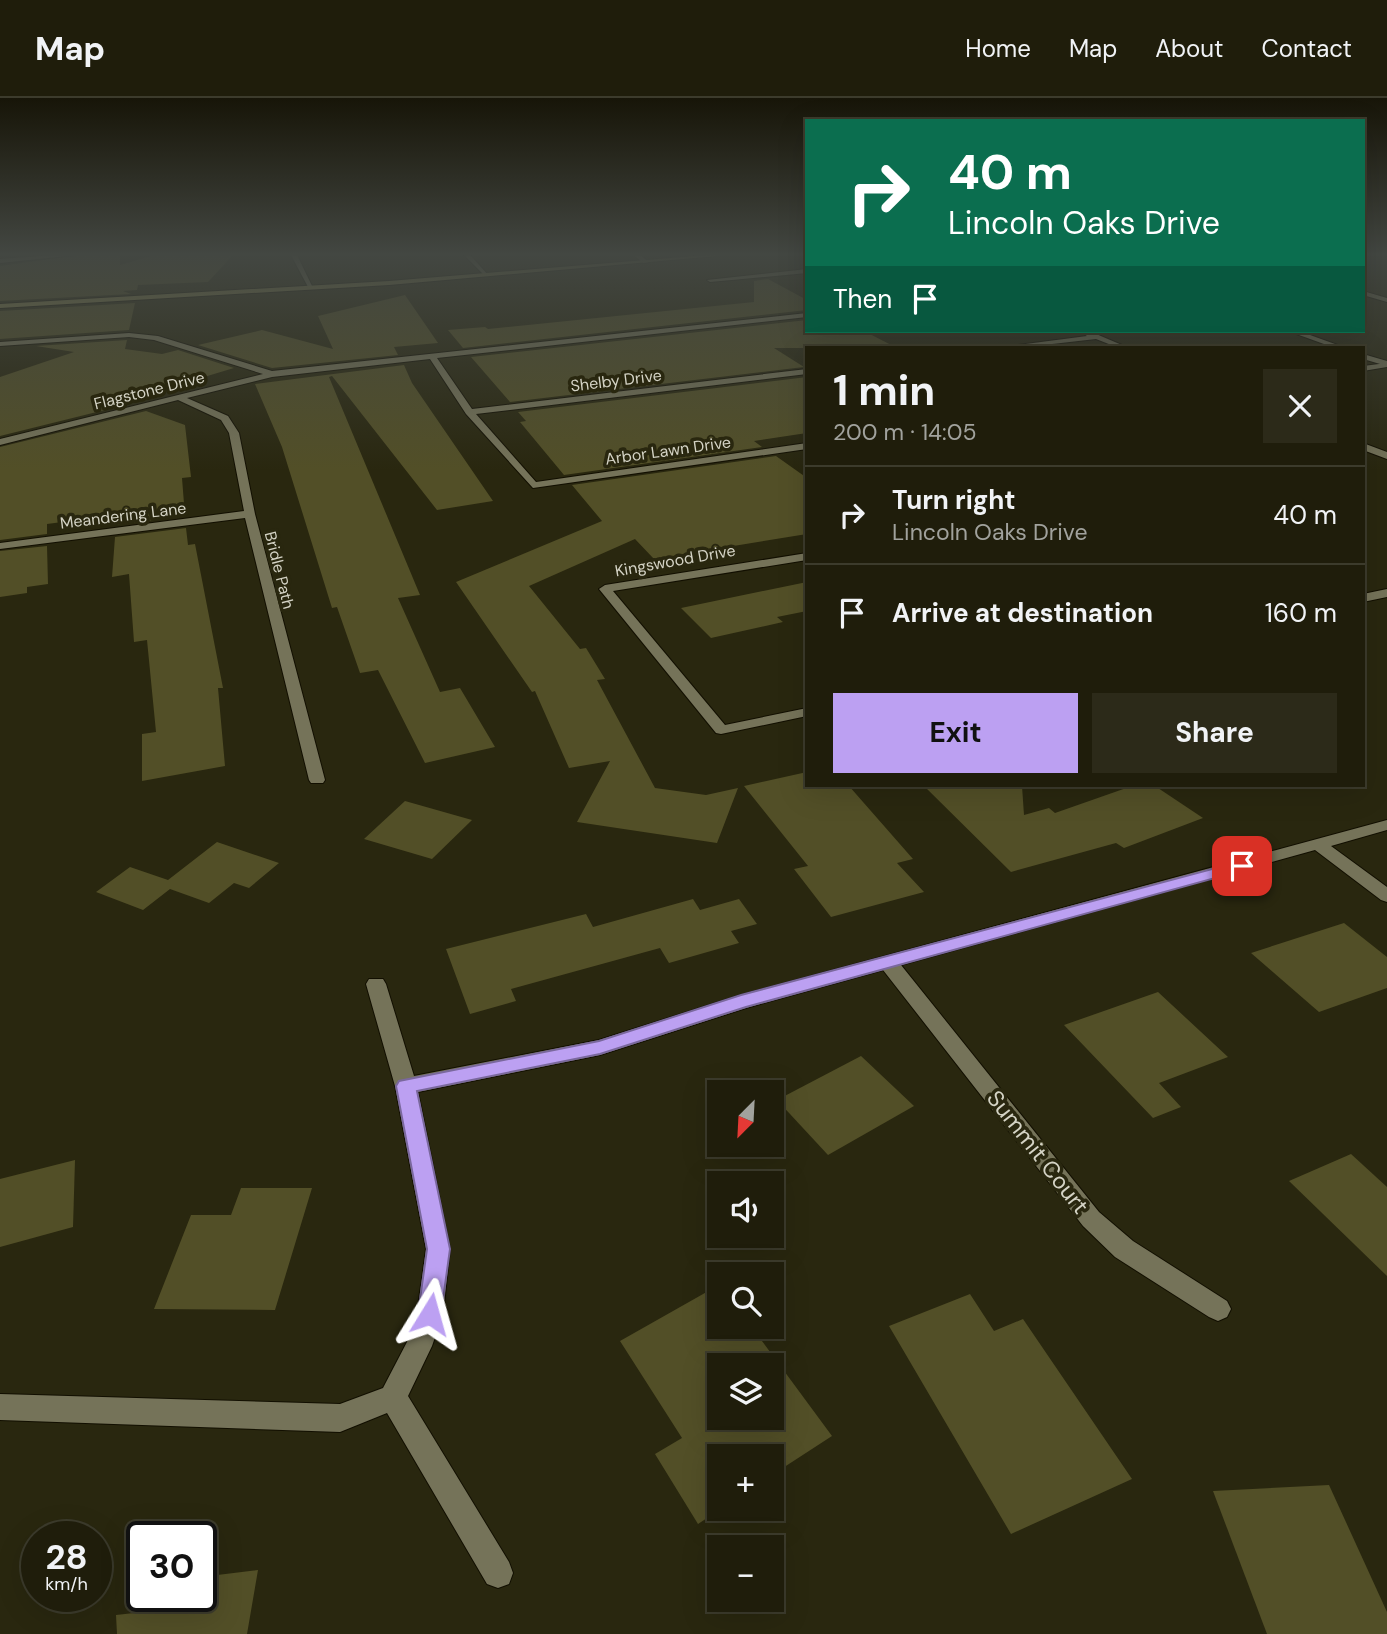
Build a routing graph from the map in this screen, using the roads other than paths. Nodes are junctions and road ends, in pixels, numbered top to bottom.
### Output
1 (697, 327) edge
2 (1086, 333) edge
3 (1298, 333) edge
4 (1095, 337) junction
5 (0, 344) edge
6 (1016, 346) edge
7 (1120, 346) edge
8 (1336, 346) edge
9 (431, 355) junction
10 (1365, 357) edge
11 (1387, 365) edge
12 (1365, 369) edge
13 (805, 371) edge
14 (272, 374) junction
15 (178, 397) junction
16 (469, 412) junction
17 (0, 442) edge
18 (805, 446) edge
19 (1365, 447) edge
20 (1387, 457) edge
21 (1365, 462) edge
22 (250, 514) junction
23 (0, 546) edge
24 (805, 556) edge
25 (1387, 593) edge
26 (1365, 598) edge
27 (805, 712) edge
28 (317, 780) dead end
29 (1387, 825) edge
30 (1319, 845) junction
31 (1387, 896) edge
32 (888, 962) junction
33 (376, 984) dead end
34 (406, 1086) junction
35 (1218, 1309) dead end
36 (393, 1397) junction
37 (0, 1407) edge
38 (498, 1573) dead end

1 - 9 street, Flagstone Drive
2 - 4 street
3 - 8 street
4 - 6 street
4 - 7 street
5 - 14 street
9 - 14 street, Flagstone Drive
9 - 16 street
10 - 11 street
11 - 12 street
13 - 16 street, Shelby Drive
14 - 15 street, Flagstone Drive
15 - 17 street, Flagstone Drive
15 - 22 street, Bridle Path
16 - 18 street, Arbor Lawn Drive
19 - 20 street
20 - 21 street
22 - 23 street, Meandering Lane
22 - 28 street, Bridle Path
24 - 27 street, Kingswood Drive
25 - 26 street
29 - 30 street
30 - 31 street
30 - 32 street
32 - 34 street
32 - 35 street, Summit Court
33 - 34 street
34 - 36 street
36 - 37 street
36 - 38 street

